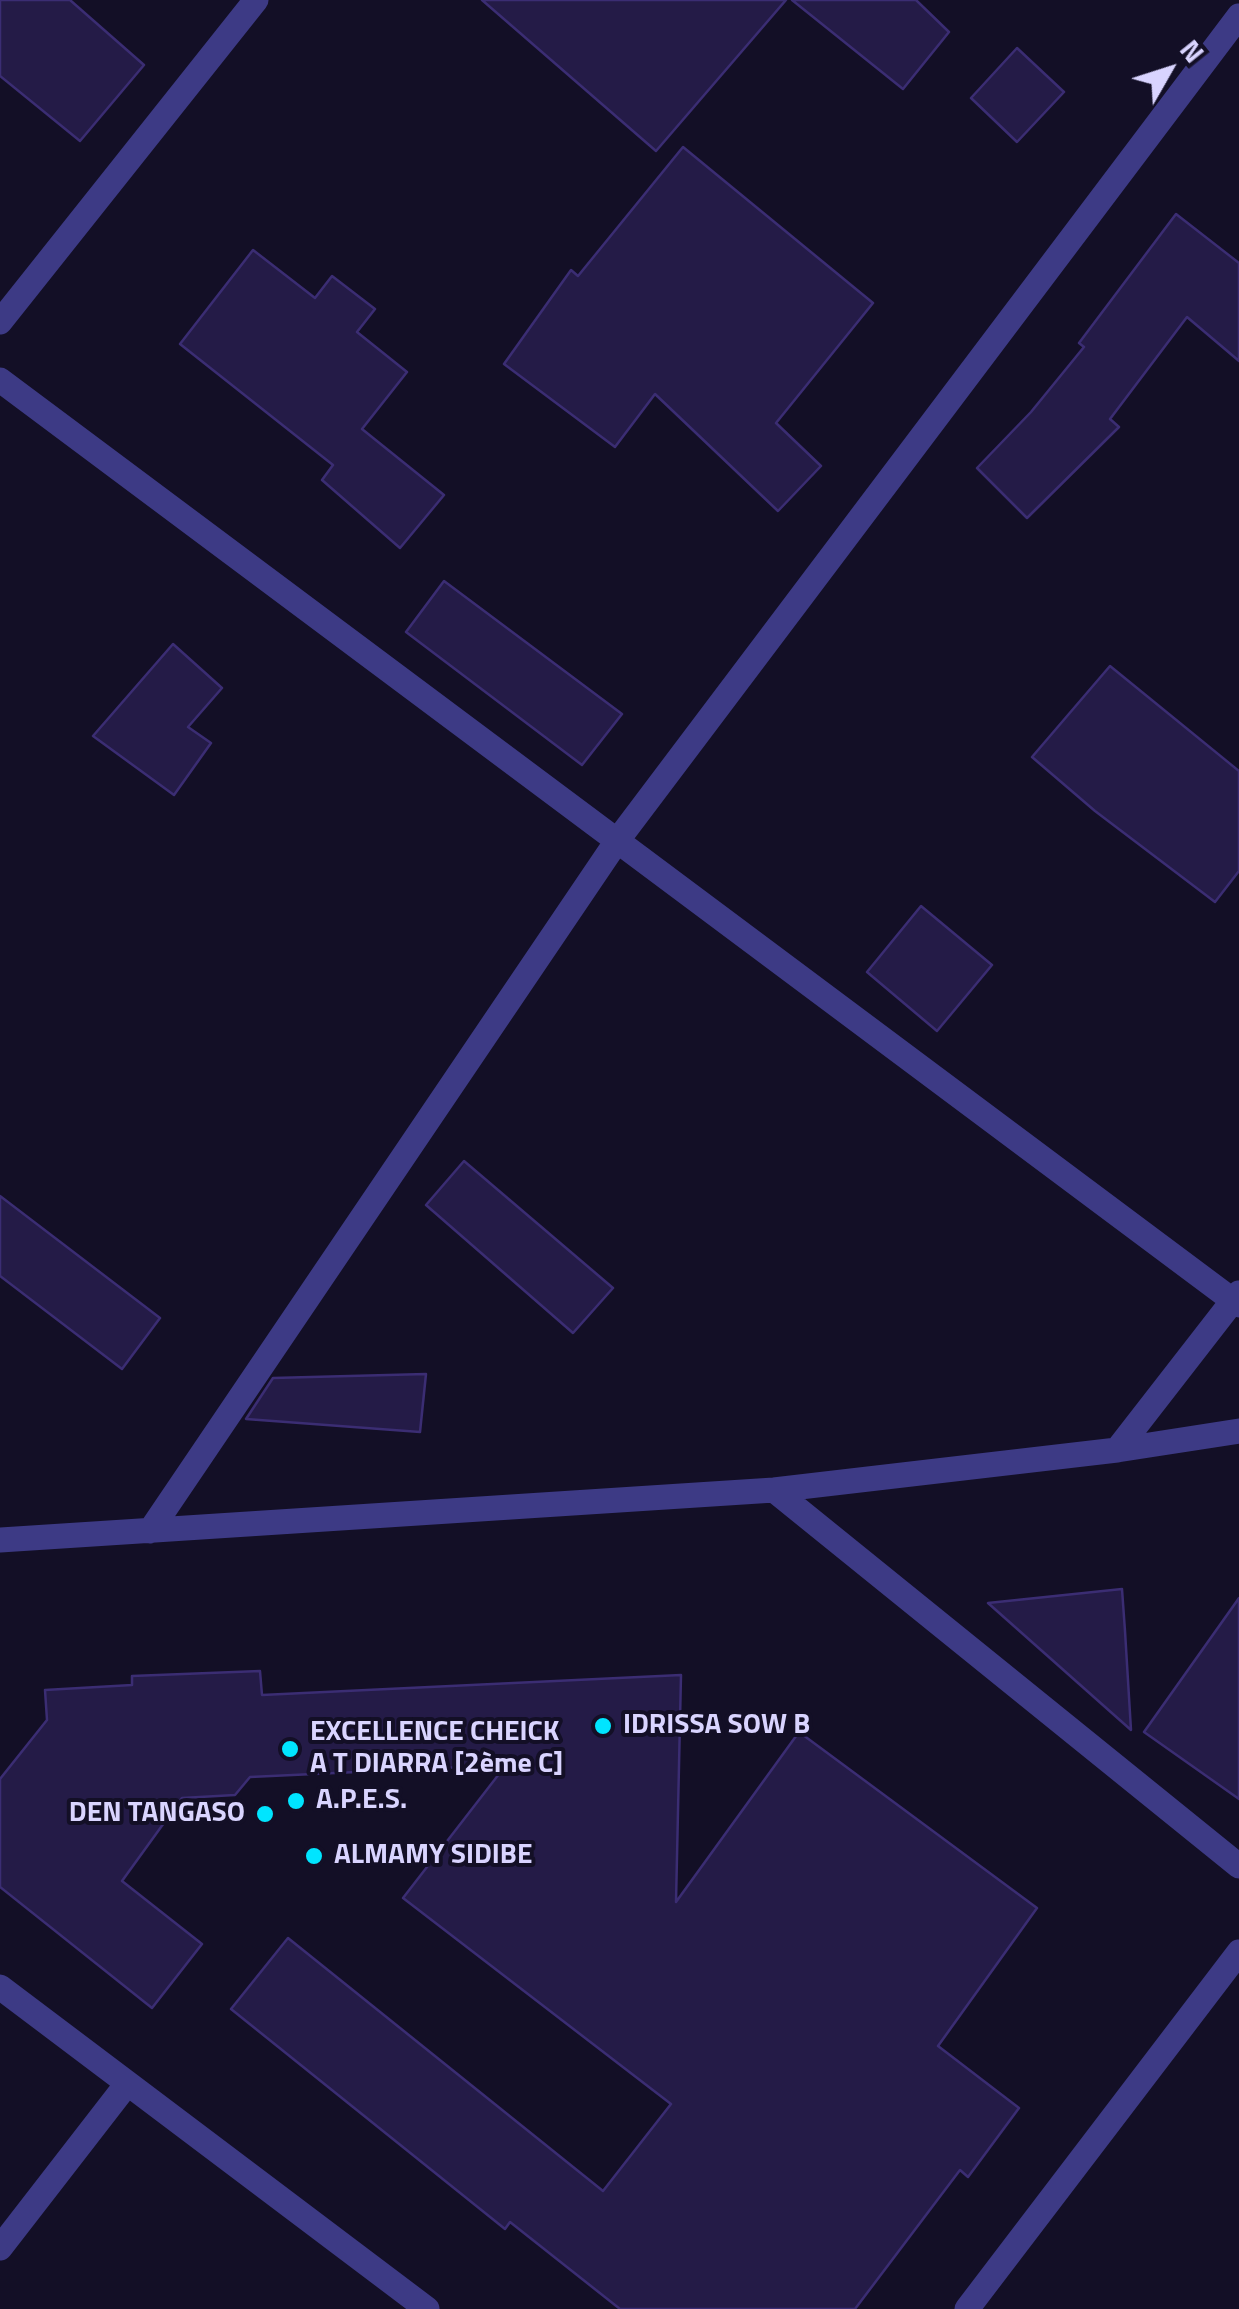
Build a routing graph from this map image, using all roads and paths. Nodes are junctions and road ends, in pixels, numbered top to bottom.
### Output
1 (256, 0) edge
2 (1239, 16) edge
3 (0, 322) edge
4 (0, 380) edge
5 (617, 841) junction
6 (1237, 1299) edge
7 (1239, 1430) edge
8 (1116, 1450) junction
9 (774, 1490) junction
10 (150, 1531) junction
11 (0, 1540) edge
12 (1239, 1866) edge
13 (1239, 1952) edge
14 (0, 1987) edge
15 (127, 2084) junction
16 (0, 2248) edge
17 (428, 2309) edge
18 (967, 2309) edge

1 - 3 street
2 - 5 street
4 - 5 street
5 - 6 street
5 - 10 street
6 - 8 street
7 - 8 street
8 - 9 street
9 - 10 street
9 - 12 street
10 - 11 street
13 - 18 street
14 - 15 street
15 - 16 street
15 - 17 street

